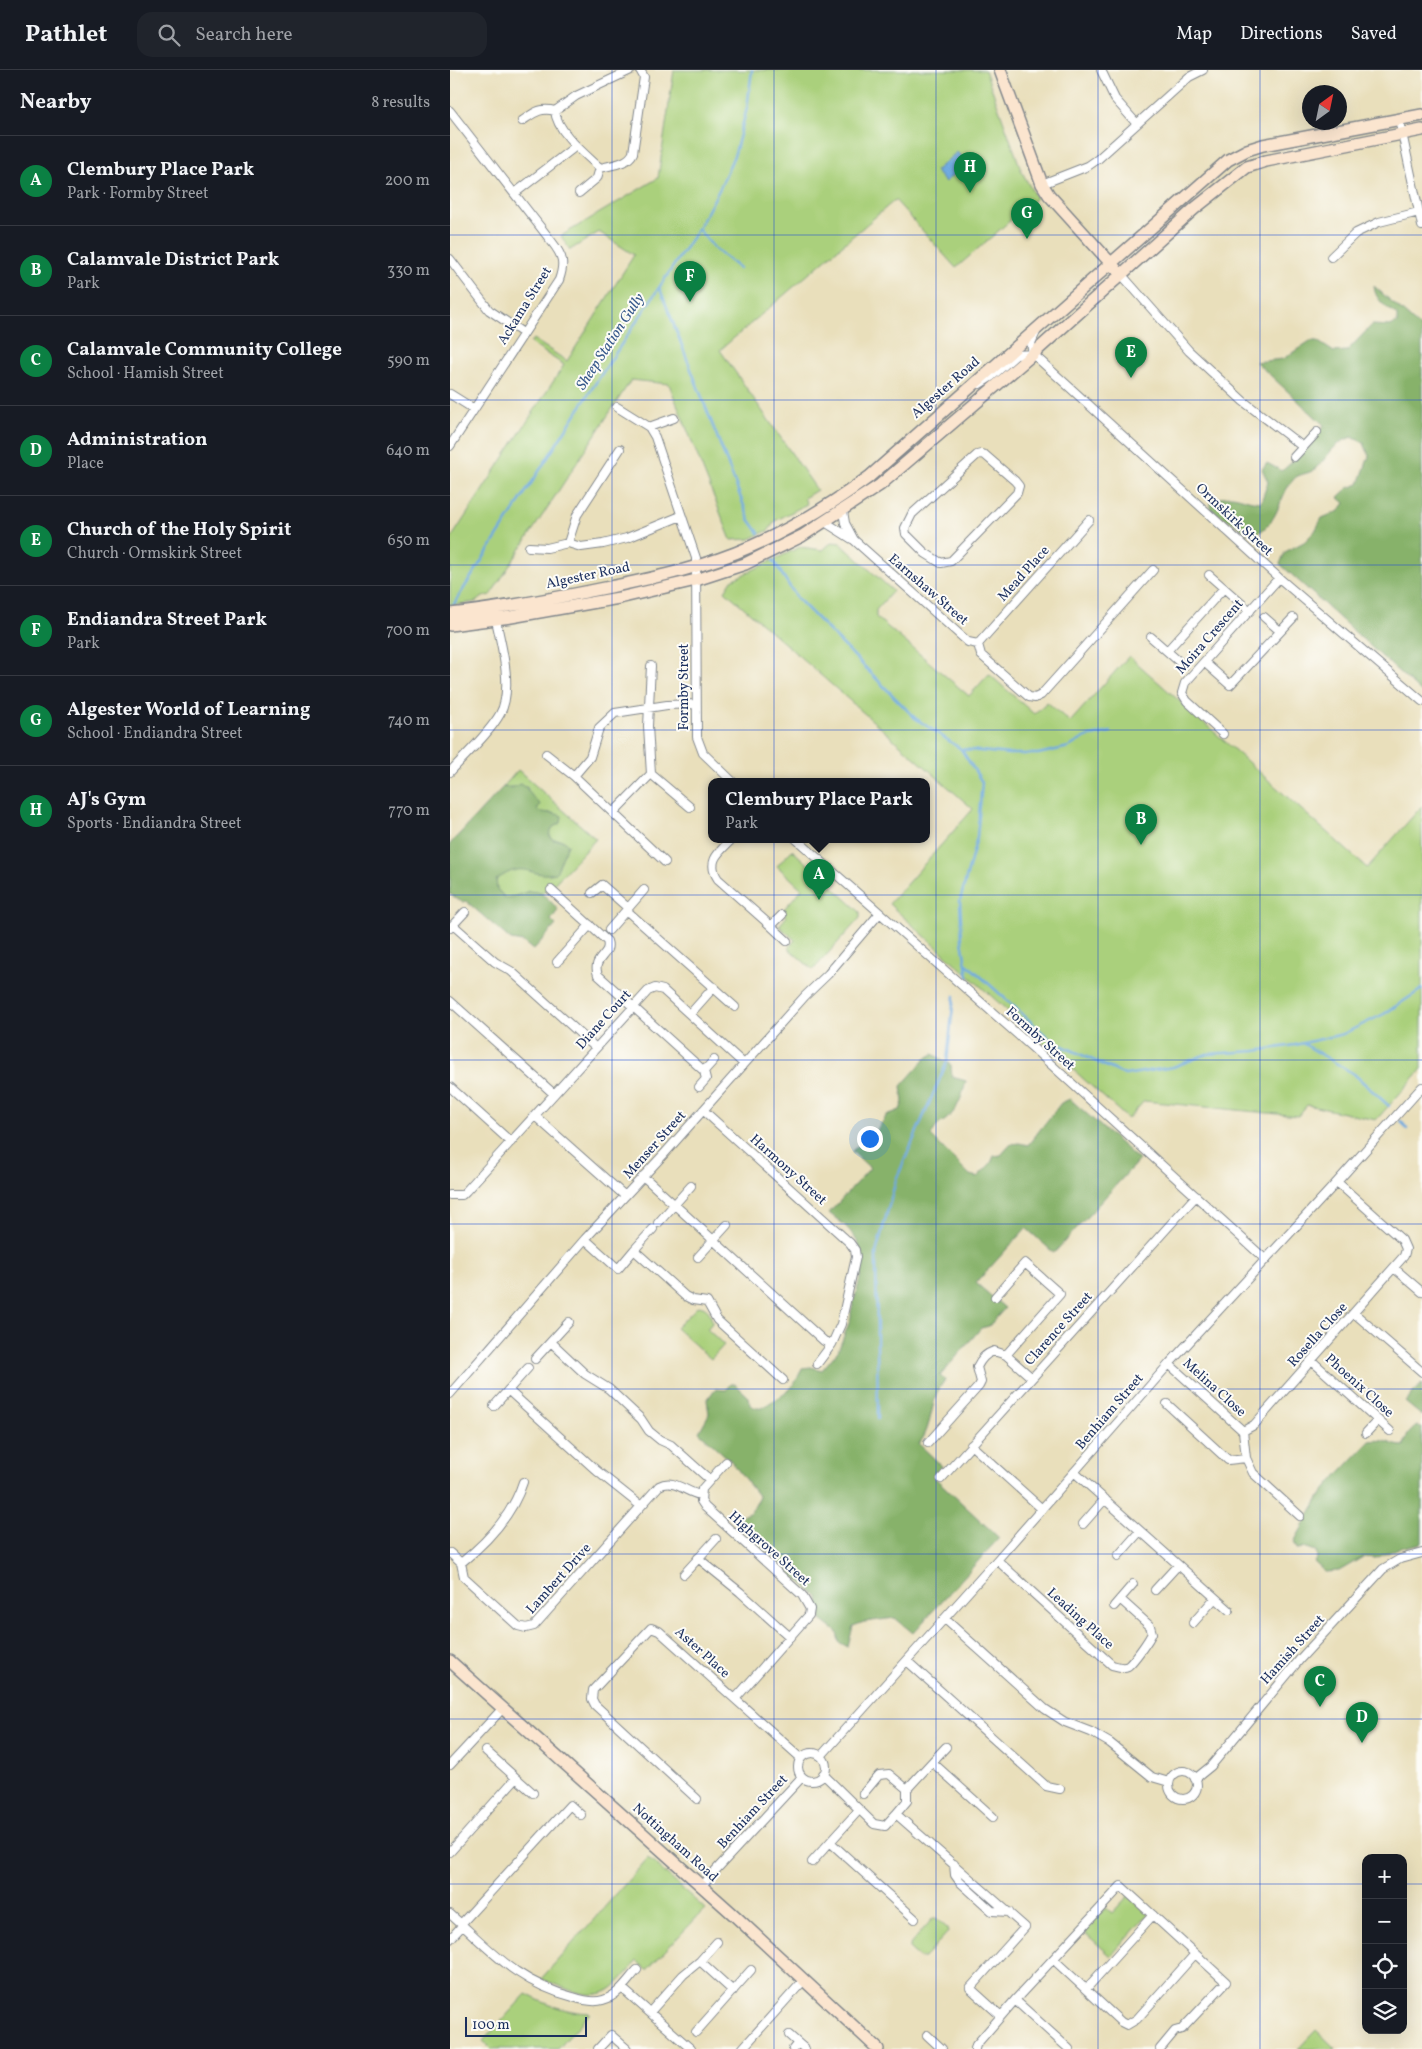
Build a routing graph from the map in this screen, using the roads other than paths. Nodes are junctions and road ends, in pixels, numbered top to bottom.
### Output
1 (631, 70) edge
2 (640, 70) edge
3 (1000, 70) edge
4 (1101, 70) edge
5 (1203, 70) edge
6 (450, 111) edge
7 (555, 111) junction
8 (1422, 115) edge
9 (1399, 119) junction
10 (522, 121) dead end
11 (1137, 124) junction
12 (1422, 130) edge
13 (1402, 134) junction
14 (576, 146) junction
15 (600, 168) junction
16 (1042, 184) junction
17 (578, 193) dead end
18 (515, 194) junction
19 (1418, 212) junction
20 (1422, 226) edge
21 (1331, 257) dead end
22 (450, 260) edge
23 (1111, 264) junction
24 (1121, 274) junction
25 (1040, 326) junction
26 (523, 333) junction
27 (1033, 354) junction
28 (450, 394) edge
29 (954, 401) junction
30 (618, 407) dead end
31 (474, 409) junction
32 (674, 418) dead end
33 (649, 427) junction
34 (1317, 432) dead end
35 (450, 446) edge
36 (1303, 447) junction
37 (620, 449) dead end
38 (1294, 457) dead end
39 (843, 511) junction
40 (681, 516) junction
41 (1089, 520) dead end
42 (825, 522) junction
43 (854, 540) junction
44 (568, 543) junction
45 (529, 547) dead end
46 (933, 559) joint
47 (696, 567) junction
48 (1153, 570) dead end
49 (1209, 574) dead end
50 (1279, 578) junction
51 (696, 580) junction
52 (1224, 588) junction
53 (1250, 611) junction
54 (495, 614) junction
55 (1264, 617) dead end
56 (1293, 618) dead end
57 (454, 619) edge
58 (1280, 632) junction
59 (1151, 637) dead end
60 (978, 644) junction
61 (1167, 651) junction
62 (1204, 662) junction
63 (651, 666) dead end
64 (1184, 666) dead end
65 (1422, 701) edge
66 (695, 704) junction
67 (649, 707) junction
68 (1223, 734) dead end
69 (546, 754) dead end
70 (450, 772) edge
71 (651, 774) junction
72 (574, 776) junction
73 (729, 778) edge
74 (690, 807) dead end
75 (613, 813) junction
76 (729, 843) edge
77 (800, 843) edge
78 (665, 862) dead end
79 (551, 890) dead end
80 (644, 890) dead end
81 (592, 893) dead end
82 (627, 909) junction
83 (465, 912) dead end
84 (879, 914) junction
85 (782, 915) dead end
86 (590, 925) junction
87 (452, 926) edge
88 (771, 926) junction
89 (609, 930) dead end
90 (788, 941) dead end
91 (557, 962) dead end
92 (714, 987) junction
93 (450, 1000) edge
94 (735, 1006) dead end
95 (633, 1007) junction
96 (690, 1014) junction
97 (596, 1048) junction
98 (714, 1060) dead end
99 (744, 1064) junction
100 (704, 1071) junction
101 (450, 1087) edge
102 (699, 1087) dead end
103 (1422, 1087) edge
104 (554, 1094) junction
105 (703, 1110) junction
106 (535, 1116) junction
107 (511, 1142) junction
108 (643, 1176) junction
109 (1337, 1182) junction
110 (691, 1186) dead end
111 (450, 1195) edge
112 (625, 1196) junction
113 (1196, 1196) junction
114 (676, 1204) junction
115 (727, 1225) dead end
116 (585, 1239) junction
117 (714, 1239) junction
118 (634, 1250) junction
119 (698, 1257) dead end
120 (1266, 1260) junction
121 (1394, 1268) junction
122 (1422, 1292) edge
123 (995, 1297) dead end
124 (1354, 1313) junction
125 (568, 1322) dead end
126 (551, 1342) junction
127 (832, 1344) junction
128 (1006, 1355) junction
129 (535, 1359) dead end
130 (1312, 1360) junction
131 (817, 1364) dead end
132 (1169, 1364) junction
133 (528, 1368) dead end
134 (1422, 1372) edge
135 (1032, 1378) junction
136 (783, 1380) dead end
137 (508, 1390) junction
138 (450, 1394) edge
139 (1167, 1404) dead end
140 (494, 1406) dead end
141 (1378, 1420) junction
142 (1243, 1431) junction
143 (1390, 1431) dead end
144 (1366, 1433) dead end
145 (928, 1443) dead end
146 (971, 1446) junction
147 (1246, 1458) junction
148 (726, 1462) dead end
149 (1074, 1472) junction
150 (710, 1480) junction
151 (941, 1480) dead end
152 (523, 1482) dead end
153 (700, 1495) junction
154 (1105, 1499) junction
155 (641, 1506) junction
156 (1042, 1509) junction
157 (1300, 1516) dead end
158 (1083, 1524) dead end
159 (1140, 1531) junction
160 (716, 1539) dead end
161 (450, 1553) edge
162 (1422, 1553) edge
163 (1118, 1556) dead end
164 (698, 1558) junction
165 (997, 1560) junction
166 (462, 1563) junction
167 (1178, 1565) junction
168 (684, 1574) dead end
169 (1132, 1584) dead end
170 (1155, 1590) dead end
171 (1215, 1598) junction
172 (1120, 1599) junction
173 (1114, 1606) dead end
174 (1229, 1610) dead end
175 (945, 1618) junction
176 (1193, 1623) dead end
177 (790, 1637) junction
178 (450, 1661) edge
179 (907, 1661) junction
180 (735, 1699) junction
181 (503, 1708) junction
182 (946, 1747) dead end
183 (486, 1751) dead end
184 (820, 1756) junction
185 (801, 1758) junction
186 (932, 1762) junction
187 (450, 1766) edge
188 (823, 1774) junction
189 (802, 1777) junction
190 (516, 1778) junction
191 (1195, 1779) junction
192 (1169, 1782) junction
193 (907, 1789) junction
194 (1060, 1789) dead end
195 (533, 1793) dead end
196 (862, 1794) dead end
197 (698, 1799) dead end
198 (859, 1810) junction
199 (896, 1814) junction
200 (581, 1815) dead end
201 (993, 1817) dead end
202 (830, 1842) junction
203 (450, 1852) edge
204 (812, 1862) dead end
205 (701, 1886) junction
206 (450, 1914) edge
207 (1153, 1915) junction
208 (915, 1919) dead end
209 (462, 1925) junction
210 (450, 1939) edge
211 (717, 1942) dead end
212 (1195, 1954) junction
213 (1053, 1959) junction
214 (700, 1961) junction
215 (637, 1970) dead end
216 (751, 1970) dead end
217 (803, 1980) junction
218 (622, 1988) junction
219 (1086, 1989) junction
220 (733, 1991) junction
221 (1014, 2000) junction
222 (650, 2012) junction
223 (1001, 2016) junction
224 (696, 2032) dead end
225 (789, 2035) dead end
226 (927, 2035) dead end
227 (796, 2046) edge
228 (686, 2047) edge
229 (598, 2049) edge
230 (627, 2049) edge
231 (742, 2049) edge
232 (805, 2049) edge
233 (878, 2049) edge
234 (942, 2049) edge
235 (975, 2049) edge
236 (1069, 2049) edge
237 (1160, 2049) edge

1 - 7 street
2 - 15 street
3 - 16 main road
4 - 11 street
5 - 11 street
6 - 18 street, Ackama Street
7 - 10 street
7 - 14 street
8 - 9 main road, Algester Road
9 - 13 street
9 - 23 main road, Algester Road
11 - 16 street
12 - 13 main road, Algester Road
13 - 19 street
13 - 24 main road, Algester Road
14 - 15 street
14 - 18 street
15 - 17 street
16 - 23 main road
18 - 26 street, Ackama Street
19 - 20 street
19 - 21 street
22 - 26 street
23 - 24 main road
23 - 25 main road, Algester Road
24 - 27 main road, Algester Road
24 - 36 street
25 - 27 street
25 - 29 main road, Algester Road
26 - 31 street, Ackama Street
27 - 29 street
27 - 39 main road, Algester Road
27 - 50 street, Ormskirk Street
28 - 31 street
29 - 47 main road, Algester Road
30 - 33 street
31 - 35 street, Ackama Street
32 - 33 street
33 - 40 street, Formby Street
34 - 36 street
36 - 38 street
37 - 44 street
39 - 42 main road, Algester Road
39 - 43 street, Earnshaw Street
40 - 44 street
40 - 47 street, Formby Street
41 - 60 street, Mead Place
42 - 43 street
42 - 51 main road, Algester Road
43 - 60 street, Earnshaw Street
44 - 45 street
46 - 46 street
47 - 51 street, Formby Street
47 - 54 main road, Algester Road
48 - 60 street, Earnshaw Street
49 - 52 street
50 - 53 street, Moira Crescent
50 - 65 street, Ormskirk Street
51 - 54 main road, Algester Road
51 - 66 street, Formby Street
52 - 53 street
52 - 61 street
53 - 62 street, Moira Crescent
54 - 57 main road, Algester Road
54 - 70 street
55 - 58 street
56 - 58 street
58 - 62 street
59 - 61 street
61 - 64 street
62 - 68 street, Moira Crescent
63 - 67 street
66 - 67 street
66 - 73 street, Formby Street
67 - 71 street
67 - 72 street
69 - 72 street
71 - 74 street
71 - 75 street
72 - 75 street
75 - 78 street
76 - 88 street
77 - 84 street, Formby Street
79 - 86 street
80 - 82 street
81 - 82 street
82 - 89 street
82 - 92 street
83 - 87 street
84 - 99 street, Menser Street
84 - 113 street, Formby Street
85 - 88 street
86 - 91 street
86 - 95 street
87 - 97 street
88 - 90 street
92 - 94 street
92 - 96 street
93 - 104 street
95 - 96 street, Diane Court
95 - 97 street, Diane Court
95 - 100 street
96 - 99 street, Diane Court
97 - 104 street, Diane Court
98 - 100 street
99 - 105 street, Menser Street
100 - 102 street
101 - 107 street
103 - 109 street, Benhiam Street
104 - 106 street, Diane Court
105 - 108 street, Menser Street
105 - 127 street, Harmony Street
106 - 107 street, Diane Court
106 - 112 street
107 - 111 street, Diane Court
108 - 112 street, Menser Street
108 - 114 street
109 - 120 street, Benhiam Street
109 - 121 street, Rosella Close
110 - 114 street
112 - 116 street, Menser Street
113 - 120 street, Formby Street
113 - 135 street, Clarence Street
114 - 117 street
114 - 118 street
115 - 117 street
116 - 118 street
116 - 138 street, Menser Street
117 - 119 street
117 - 127 street
118 - 136 street
120 - 132 street, Benhiam Street
121 - 122 street
121 - 124 street, Rosella Close
123 - 128 street
124 - 130 street, Rosella Close
124 - 134 street
125 - 126 street
126 - 129 street
126 - 150 street
127 - 131 street
128 - 135 street
128 - 145 street
130 - 141 street, Phoenix Close
130 - 142 street, Rosella Close
132 - 142 street, Melina Close
132 - 149 street, Benhiam Street
133 - 137 street
135 - 146 street, Clarence Street
137 - 140 street
137 - 155 street
139 - 147 street
141 - 143 street, Phoenix Close
141 - 144 street
142 - 147 street
146 - 151 street, Clarence Street
146 - 156 street
147 - 157 street
148 - 150 street
149 - 154 street
149 - 156 street, Benhiam Street
150 - 153 street
152 - 166 street
153 - 155 street
153 - 177 street, Highgrove Street
154 - 158 street
154 - 159 street
155 - 166 street, Lambert Drive
156 - 165 street, Benhiam Street
159 - 163 street
159 - 167 street
160 - 164 street
161 - 166 street, Lambert Drive
162 - 191 street, Hamish Street
164 - 168 street
164 - 177 street
165 - 172 street, Leading Place
165 - 175 street, Benhiam Street
167 - 170 street
167 - 171 street
169 - 172 street
171 - 174 street
171 - 176 street
172 - 173 street
175 - 179 street, Benhiam Street
175 - 192 street
177 - 180 street, Highgrove Street
178 - 181 main road, Nottingham Road
179 - 184 street, Benhiam Street
179 - 194 street
180 - 185 street, Aster Place
180 - 197 street, Aster Place
181 - 187 street
181 - 205 main road, Nottingham Road
182 - 186 street
183 - 190 street
184 - 185 street
184 - 188 street
185 - 189 street
186 - 193 street
186 - 201 street
188 - 189 street
188 - 198 street
189 - 205 street, Benhiam Street
190 - 195 street
190 - 203 street
191 - 192 street
191 - 192 street
193 - 196 street
193 - 199 street
198 - 199 street
198 - 202 street
199 - 223 street
200 - 209 street
202 - 204 street
202 - 208 street
205 - 217 main road, Nottingham Road
206 - 209 street
207 - 212 street
207 - 213 street
207 - 219 street
209 - 210 street
209 - 218 street
211 - 214 street
212 - 219 street
212 - 237 street
213 - 219 street
213 - 221 street
214 - 220 street
214 - 222 street
215 - 218 street
216 - 220 street
217 - 231 street
217 - 233 main road, Nottingham Road
218 - 222 street
220 - 224 street
221 - 223 street
221 - 236 street
222 - 228 street
223 - 235 street
225 - 227 street
226 - 234 street
227 - 232 street
229 - 230 street

